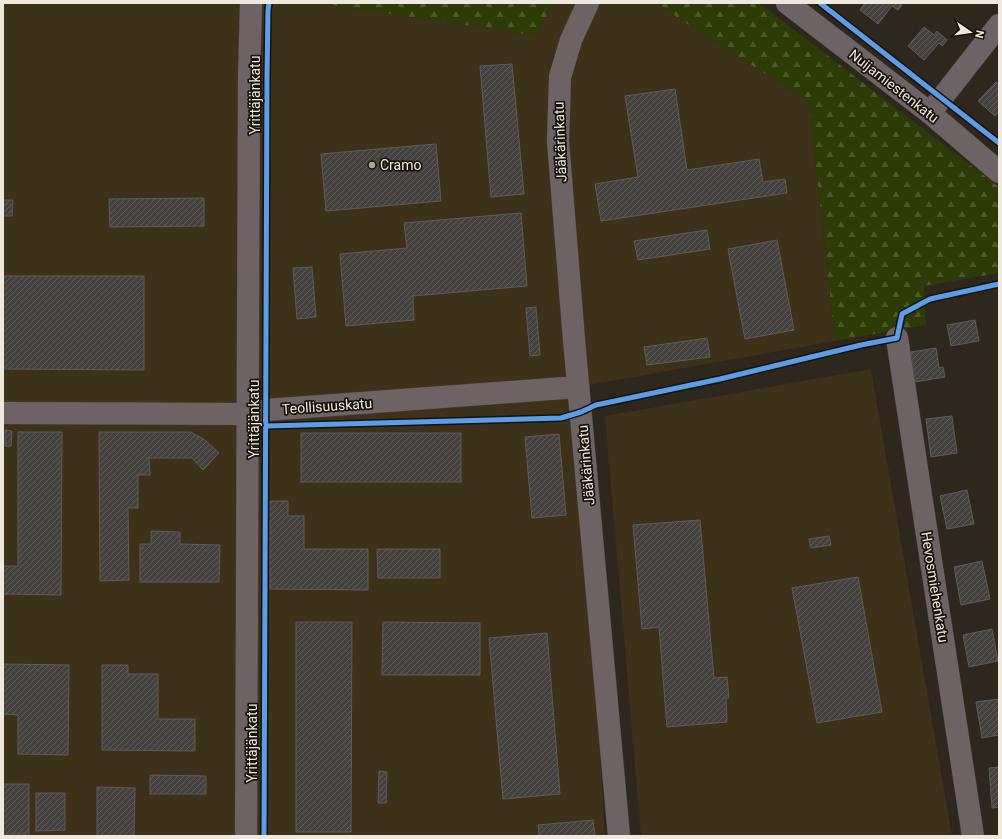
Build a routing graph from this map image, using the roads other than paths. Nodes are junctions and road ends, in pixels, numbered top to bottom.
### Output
1 (251, 3) edge
2 (588, 3) edge
3 (787, 3) edge
4 (999, 25) edge
5 (930, 113) junction
6 (999, 172) edge
7 (897, 338) dead end
8 (578, 387) junction
9 (3, 413) edge
10 (248, 414) junction
11 (246, 836) edge
12 (619, 836) edge
13 (973, 836) edge

1 - 10 street, Yrittäjänkatu
2 - 8 street, Jääkärinkatu
3 - 5 street, Nuijamiestenkatu
4 - 5 street
5 - 6 street, Nuijamiestenkatu
7 - 13 street, Hevosmiehenkatu
8 - 10 street, Teollisuuskatu
8 - 12 street, Jääkärinkatu
9 - 10 street, Teollisuuskatu
10 - 11 street, Yrittäjänkatu

